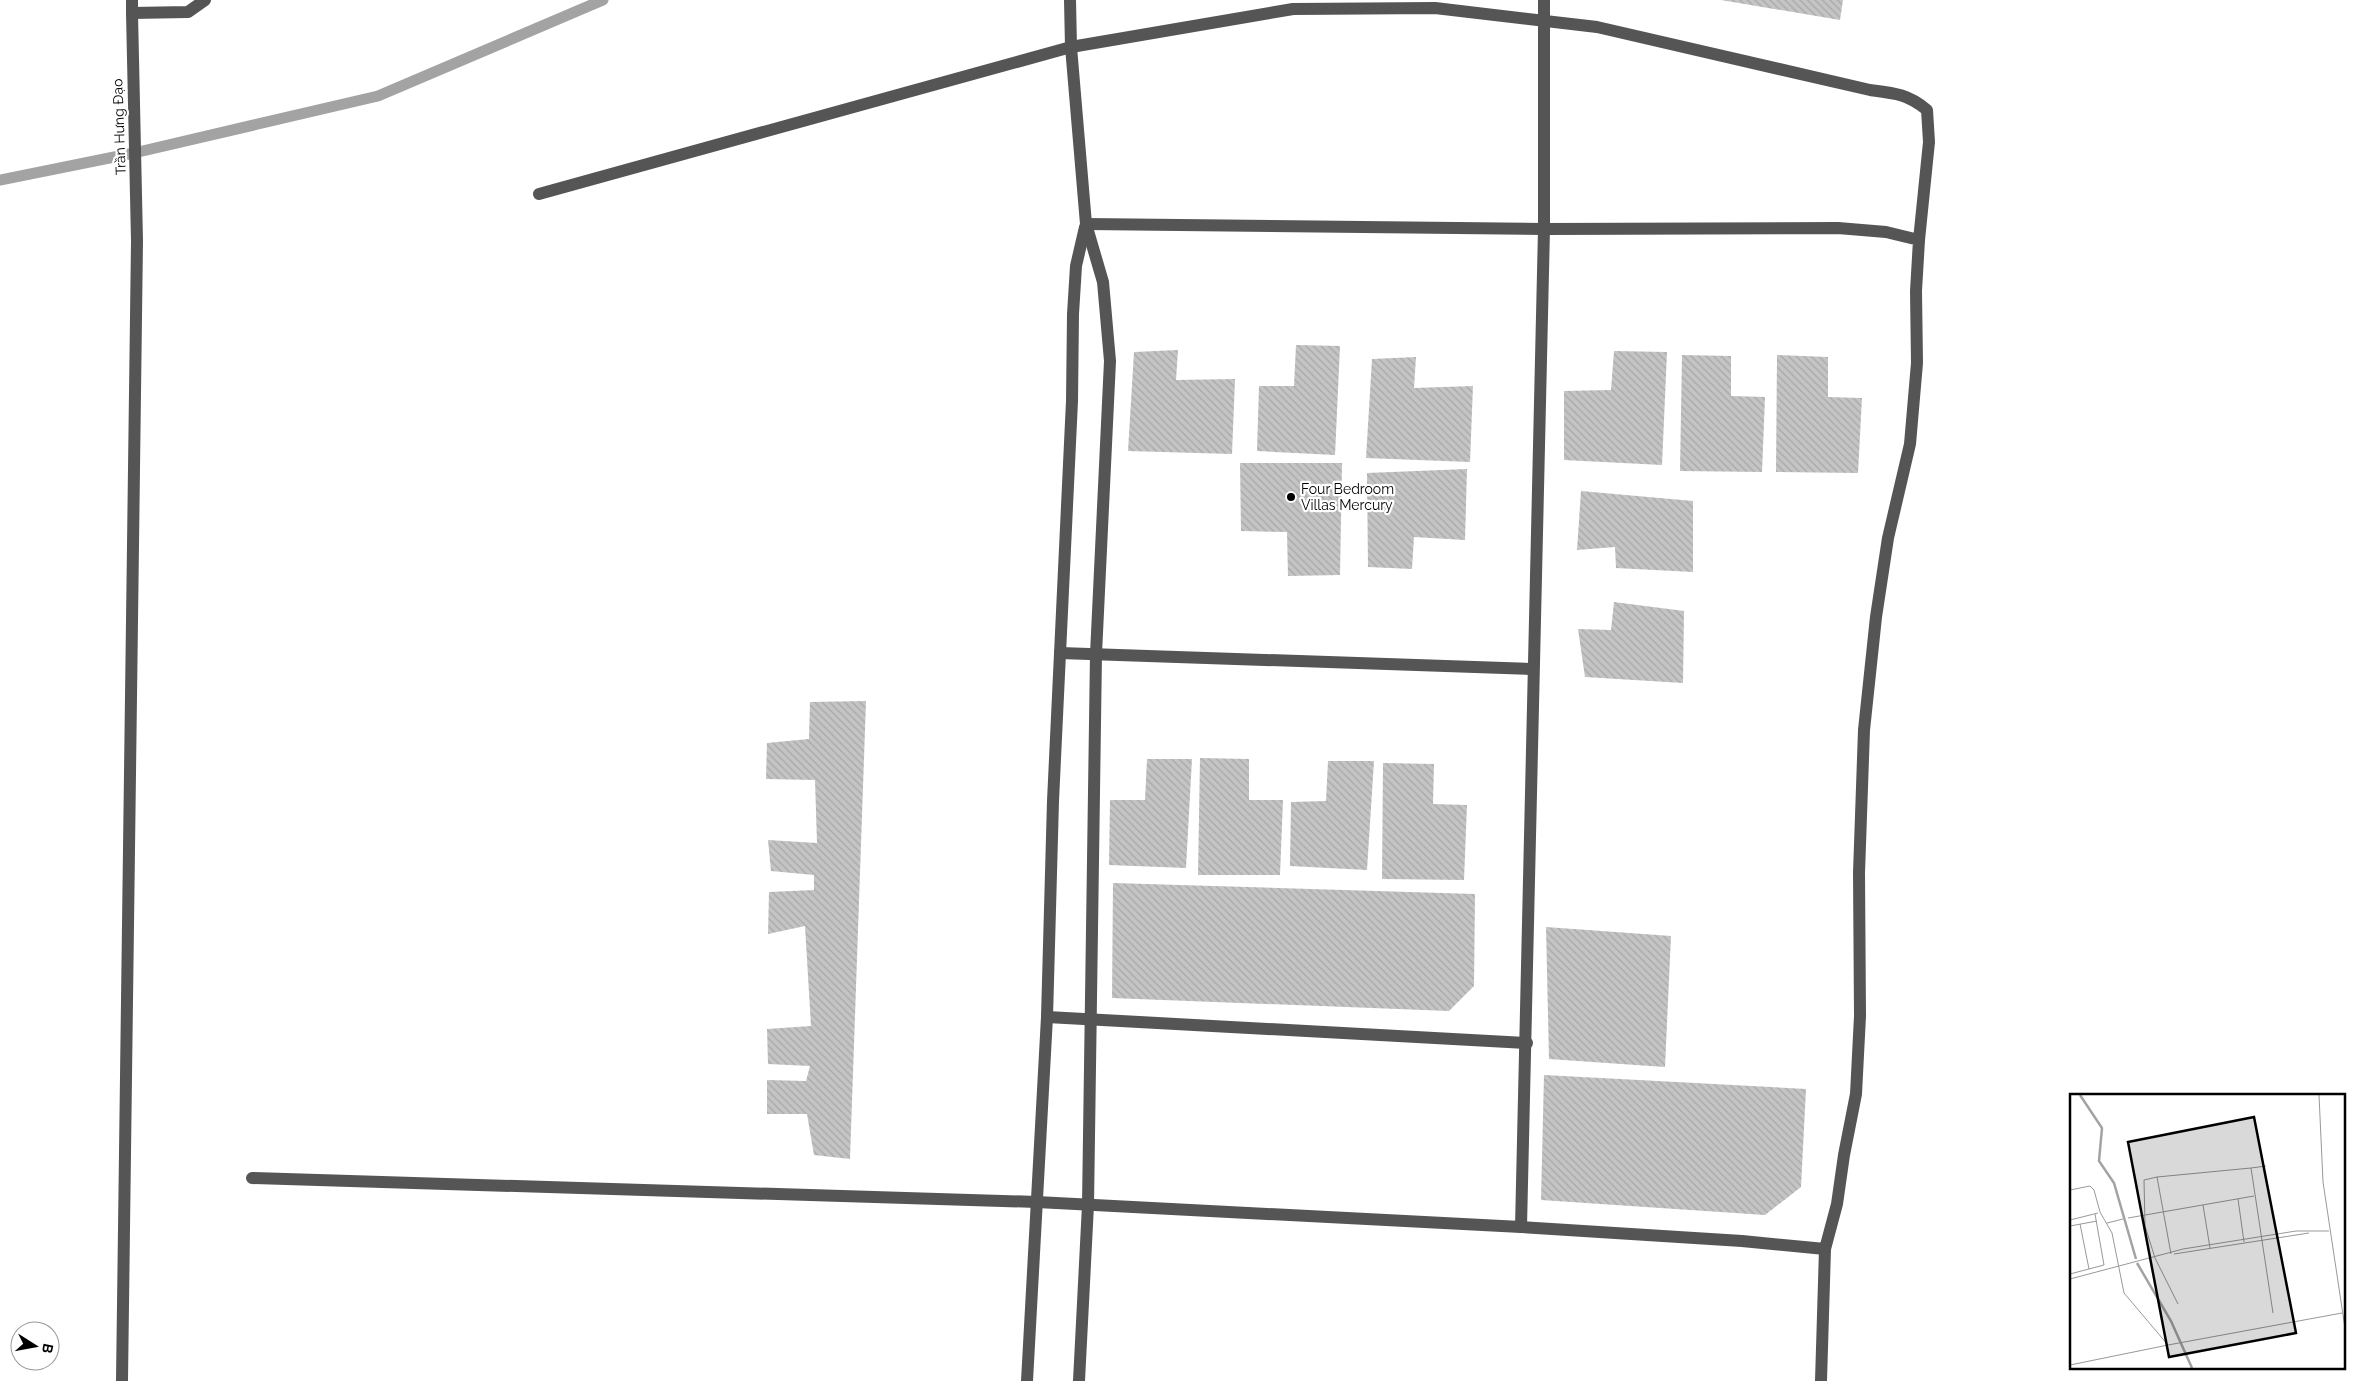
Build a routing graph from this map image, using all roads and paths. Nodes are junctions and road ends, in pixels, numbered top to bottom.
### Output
1 (205, 0) edge
2 (1070, 0) edge
3 (1544, 0) edge
4 (132, 6) edge
5 (1544, 21) junction
6 (1071, 47) junction
7 (539, 194) dead end
8 (1086, 224) junction
9 (1544, 229) junction
10 (1919, 240) junction
11 (1060, 653) junction
12 (1096, 654) junction
13 (1532, 669) junction
14 (1047, 1017) junction
15 (1091, 1020) junction
16 (1526, 1043) junction
17 (252, 1178) dead end
18 (1037, 1202) junction
19 (1088, 1205) junction
20 (1521, 1227) junction
21 (1825, 1249) junction
22 (122, 1381) edge
23 (1027, 1381) edge
24 (1079, 1381) edge
25 (1821, 1381) edge

1 - 4 street
2 - 6 street
3 - 5 street
4 - 22 street, Trần Hưng Đạo
5 - 6 street
5 - 9 street
5 - 10 street
6 - 7 street
6 - 8 street
8 - 9 street
8 - 11 street
8 - 12 street
9 - 10 street
9 - 13 street
10 - 21 street
11 - 12 street
11 - 14 street
12 - 13 street
12 - 15 street
13 - 16 street
14 - 15 street
14 - 18 street
15 - 16 street
15 - 19 street
16 - 20 street
17 - 18 street
18 - 19 street
18 - 23 street
19 - 20 street
19 - 24 street
20 - 21 street
21 - 25 street

